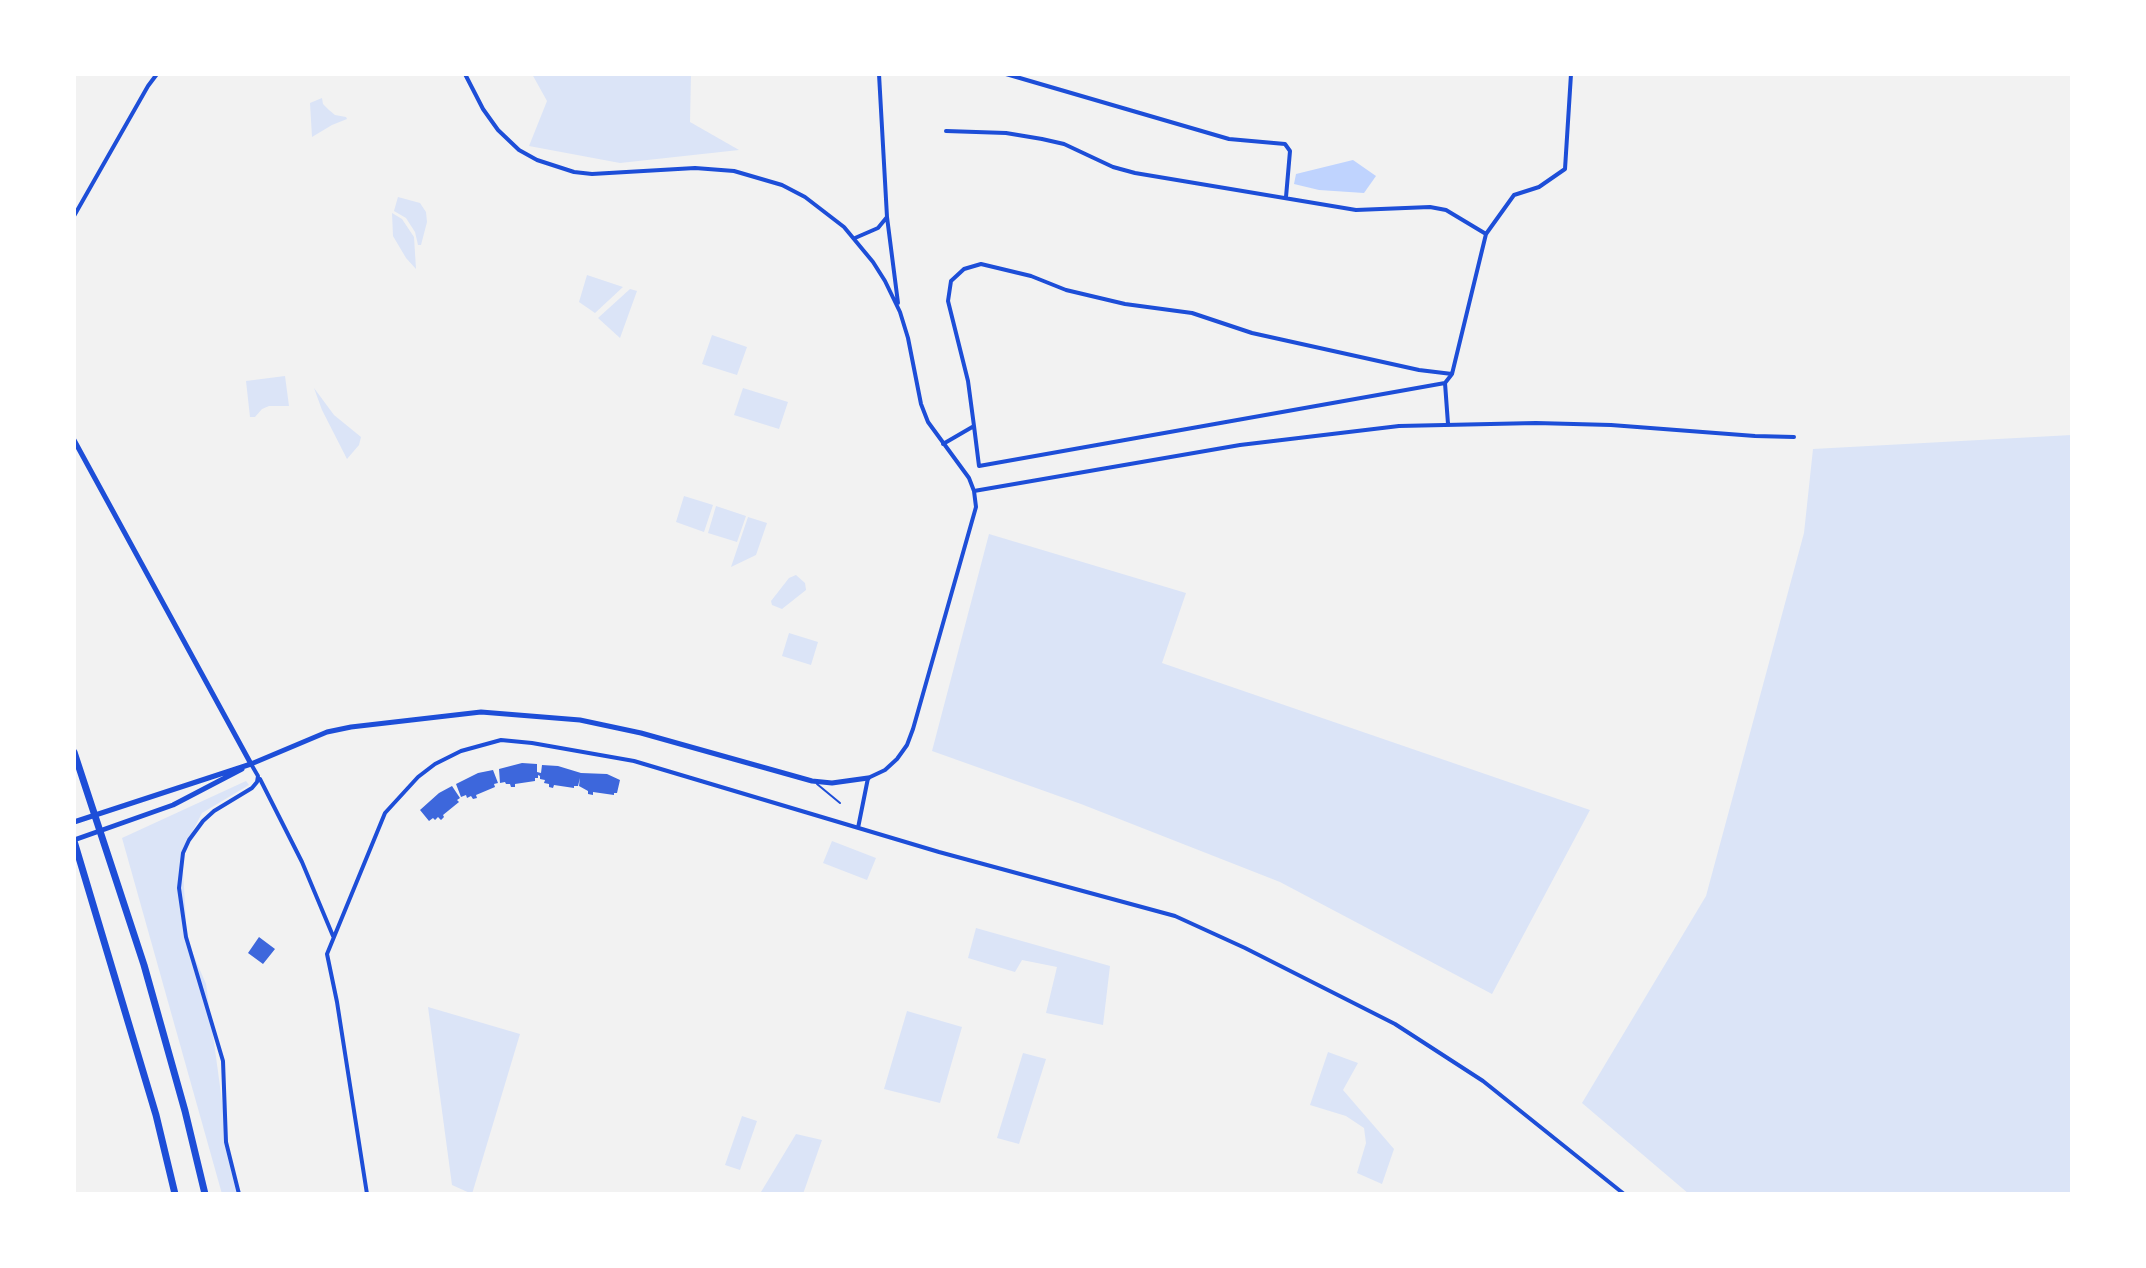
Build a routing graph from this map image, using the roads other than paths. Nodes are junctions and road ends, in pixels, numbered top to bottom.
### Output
1 (157, 74) edge
2 (465, 74) edge
3 (879, 74) edge
4 (1006, 74) edge
5 (1571, 74) edge
6 (946, 131) dead end
7 (1286, 197) junction
8 (74, 216) edge
9 (887, 217) junction
10 (1486, 234) junction
11 (855, 238) junction
12 (898, 306) junction
13 (1452, 374) junction
14 (1445, 383) junction
15 (1448, 425) junction
16 (974, 426) junction
17 (1794, 437) dead end
18 (74, 440) edge
19 (943, 444) junction
20 (974, 491) junction
21 (74, 752) edge
22 (251, 764) junction
23 (258, 776) junction
24 (868, 778) junction
25 (812, 781) junction
26 (840, 803) dead end
27 (74, 822) edge
28 (858, 828) junction
29 (74, 841) edge
30 (333, 936) junction
31 (175, 1194) edge
32 (205, 1194) edge
33 (239, 1194) edge
34 (367, 1194) edge
35 (1624, 1194) edge

1 - 8 street
2 - 11 street
3 - 9 street
4 - 7 street
5 - 10 street
6 - 7 street
7 - 10 street
9 - 11 street
9 - 12 street
10 - 13 street
11 - 12 street
12 - 19 street
13 - 14 street
13 - 16 street
14 - 15 street
14 - 16 street
15 - 17 street
15 - 20 street
16 - 19 street
18 - 22 street
19 - 20 street
20 - 24 street
21 - 32 highway
22 - 23 street
22 - 25 street
22 - 27 street
22 - 29 street
23 - 30 street
23 - 33 street
24 - 25 street
24 - 28 street
25 - 26 lane
28 - 30 street
28 - 35 street
29 - 31 highway
30 - 34 street

